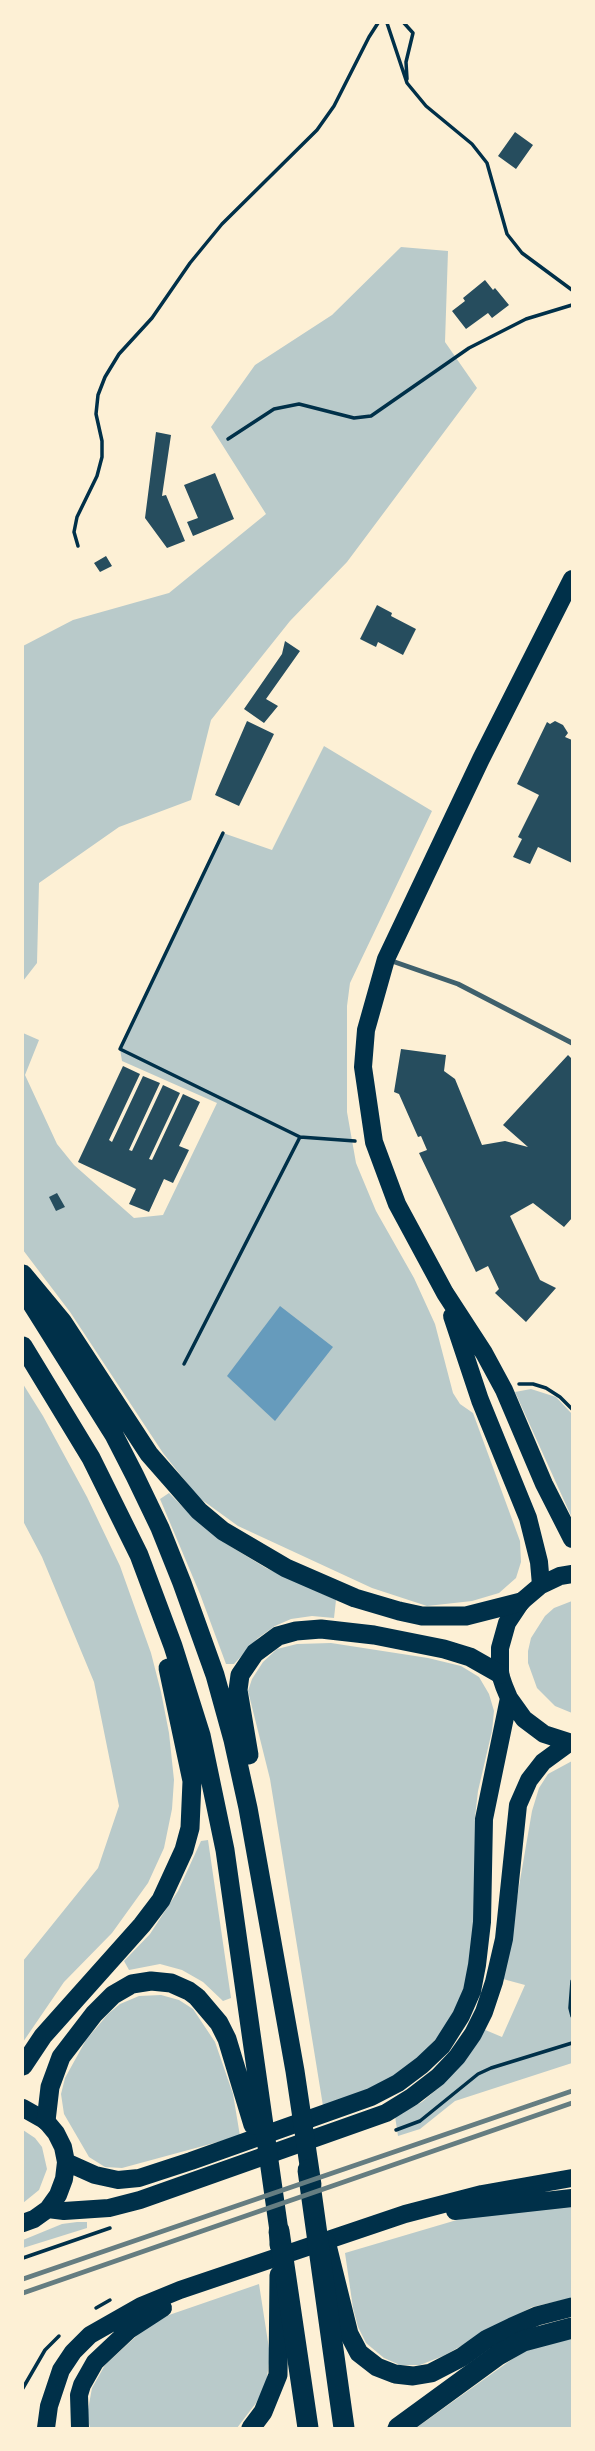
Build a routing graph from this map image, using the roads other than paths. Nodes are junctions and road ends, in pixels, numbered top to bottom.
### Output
1 (572, 579) edge
2 (386, 959) junction
3 (572, 1043) edge
4 (23, 1274) edge
5 (23, 1290) edge
6 (444, 1293) junction
7 (23, 1346) edge
8 (572, 1539) edge
9 (139, 1555) junction
10 (572, 1574) edge
11 (541, 1585) junction
12 (521, 1602) junction
13 (500, 1674) junction
14 (509, 1698) junction
15 (570, 1743) edge
16 (272, 1940) junction
17 (23, 2066) edge
18 (250, 2088) junction
19 (23, 2108) edge
20 (46, 2121) junction
21 (66, 2162) junction
22 (309, 2170) joint
23 (572, 2178) edge
24 (572, 2198) edge
25 (48, 2209) junction
26 (23, 2223) edge
27 (279, 2231) joint
28 (572, 2308) edge
29 (335, 2311) junction
30 (285, 2322) junction
31 (572, 2328) edge
32 (47, 2428) edge
33 (80, 2428) edge
34 (251, 2428) edge
35 (308, 2428) edge
36 (344, 2428) edge
37 (398, 2428) edge

1 - 2 main road
2 - 3 lane
2 - 6 main road
4 - 12 highway
5 - 16 highway
6 - 8 main road
6 - 11 main road
7 - 9 highway
9 - 17 highway
9 - 18 highway
10 - 11 main road
11 - 12 main road
12 - 13 main road
13 - 14 main road
13 - 16 highway
14 - 15 main road
14 - 21 main road
15 - 25 main road
16 - 22 highway
18 - 20 highway
18 - 27 highway
19 - 20 main road
20 - 21 main road
21 - 25 main road
22 - 29 highway
23 - 32 main road
24 - 33 main road
25 - 26 main road
27 - 30 highway
28 - 29 highway
29 - 36 highway
30 - 34 highway
30 - 35 highway
31 - 37 highway

